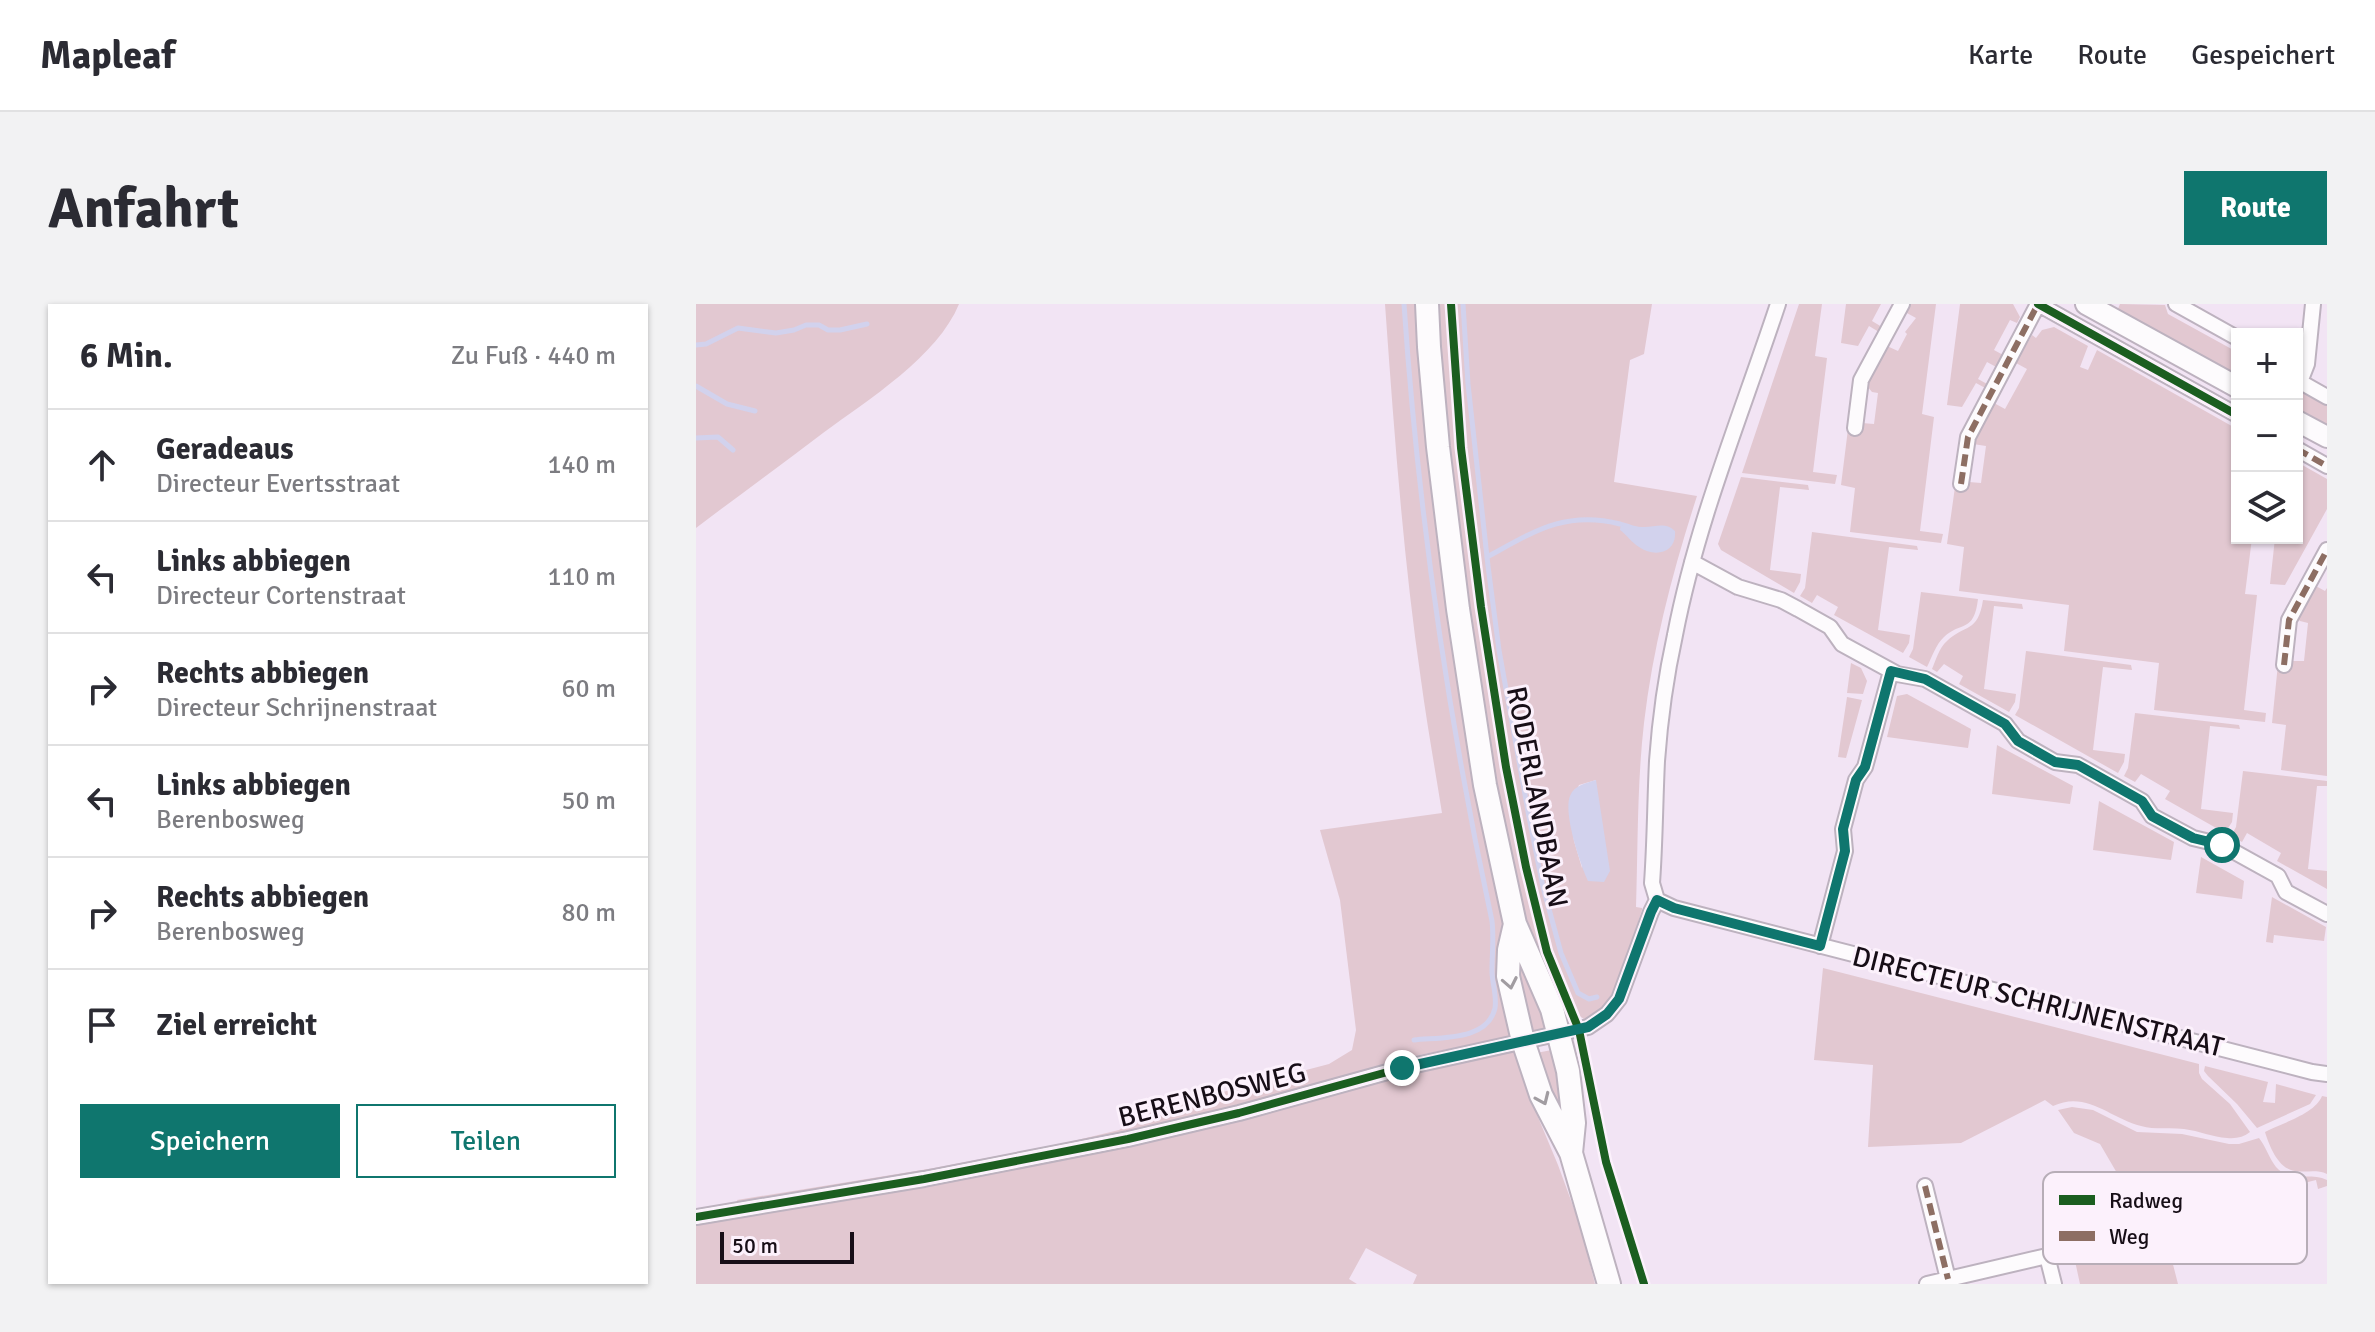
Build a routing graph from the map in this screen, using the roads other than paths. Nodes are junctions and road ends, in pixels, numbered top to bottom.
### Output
1 (1427, 304) edge
2 (1778, 304) edge
3 (1902, 304) edge
4 (2038, 304) edge
5 (2086, 304) edge
6 (2176, 304) edge
7 (2313, 304) edge
8 (2103, 327) junction
9 (2231, 335) edge
10 (2303, 372) edge
11 (2231, 384) edge
12 (2303, 384) edge
13 (2327, 397) edge
14 (2231, 411) edge
15 (2303, 424) edge
16 (1855, 428) dead end
17 (2327, 437) edge
18 (2303, 452) edge
19 (2327, 466) edge
20 (1961, 484) dead end
21 (2327, 550) edge
22 (1692, 562) junction
23 (2284, 665) dead end
24 (1891, 671) junction
25 (1657, 900) junction
26 (2327, 914) edge
27 (1515, 924) junction
28 (1820, 946) junction
29 (1559, 1035) junction
30 (1523, 1041) junction
31 (2327, 1074) edge
32 (1571, 1153) junction
33 (1925, 1186) dead end
34 (696, 1217) edge
35 (2043, 1257) edge
36 (2049, 1264) edge
37 (1948, 1279) junction
38 (1609, 1284) edge
39 (1927, 1284) edge
40 (2054, 1284) edge

1 - 27 main road, RODERLANDBAAN
2 - 22 street
3 - 16 street
4 - 8 street
4 - 20 street
5 - 8 main road
6 - 9 street
7 - 10 street
8 - 11 main road
8 - 14 street
12 - 13 street
15 - 17 main road
18 - 19 street
21 - 23 street
22 - 24 street
22 - 25 street
24 - 26 street
24 - 28 street
25 - 28 street, DIRECTEUR SCHRIJNENSTRAAT
25 - 29 street, BERENBOSWEG
27 - 29 main road, RODERLANDBAAN
27 -> 30 main road, RODERLANDBAAN
28 - 31 street, DIRECTEUR SCHRIJNENSTRAAT
29 - 30 street, BERENBOSWEG
29 - 32 main road, RODERLANDBAAN
30 -> 32 main road, RODERLANDBAAN
30 - 34 street, BERENBOSWEG
32 - 38 main road, RODERLANDBAAN
33 - 37 street
35 - 37 street
36 - 40 street
37 - 39 street

